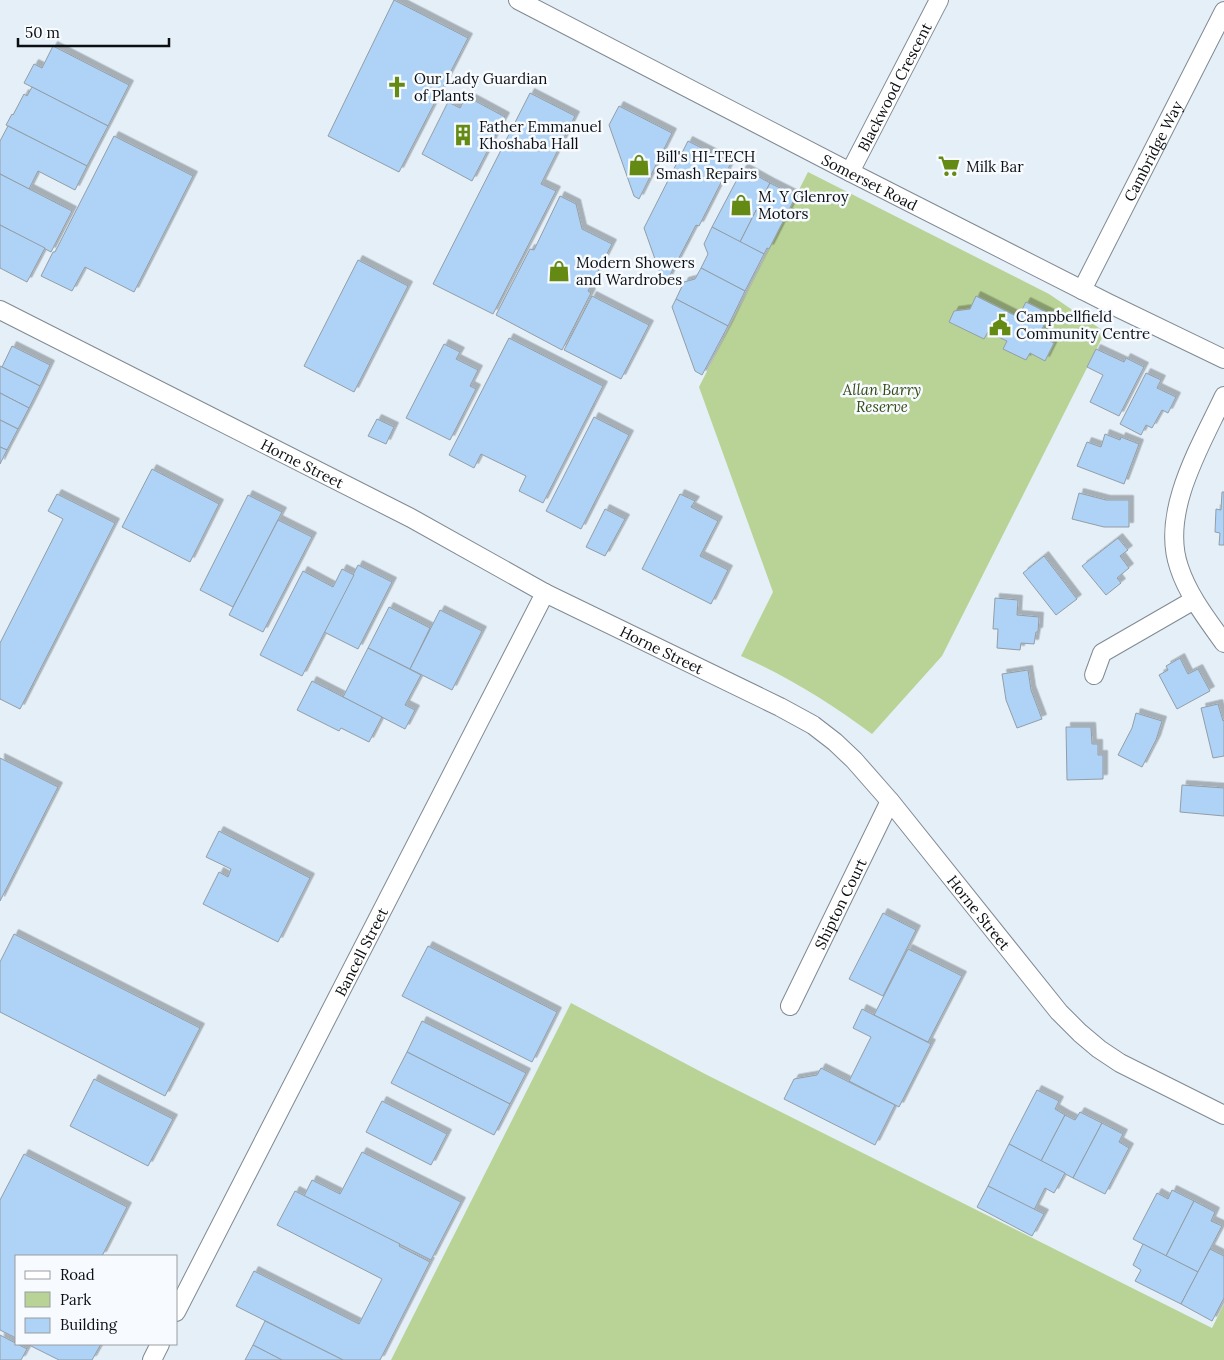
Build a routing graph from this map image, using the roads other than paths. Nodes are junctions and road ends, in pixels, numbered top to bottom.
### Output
1 (938, 0) edge
2 (526, 2) edge
3 (1224, 11) edge
4 (850, 172) junction
5 (1082, 290) junction
6 (0, 310) edge
7 (1224, 359) edge
8 (1224, 396) edge
9 (545, 593) junction
10 (1194, 600) junction
11 (1224, 643) edge
12 (1094, 675) dead end
13 (890, 801) junction
14 (790, 1006) dead end
15 (1224, 1115) edge
16 (178, 1308) edge
17 (160, 1345) edge
18 (152, 1360) edge

1 - 4 street, Blackwood Crescent
2 - 4 street, Somerset Road
3 - 5 street, Cambridge Way
4 - 5 street, Somerset Road
5 - 7 street, Somerset Road
6 - 9 street, Horne Street
8 - 10 street
9 - 13 street, Horne Street
9 - 16 street, Bancell Street
10 - 11 street
10 - 12 street
13 - 14 street, Shipton Court
13 - 15 street, Horne Street
17 - 18 street

